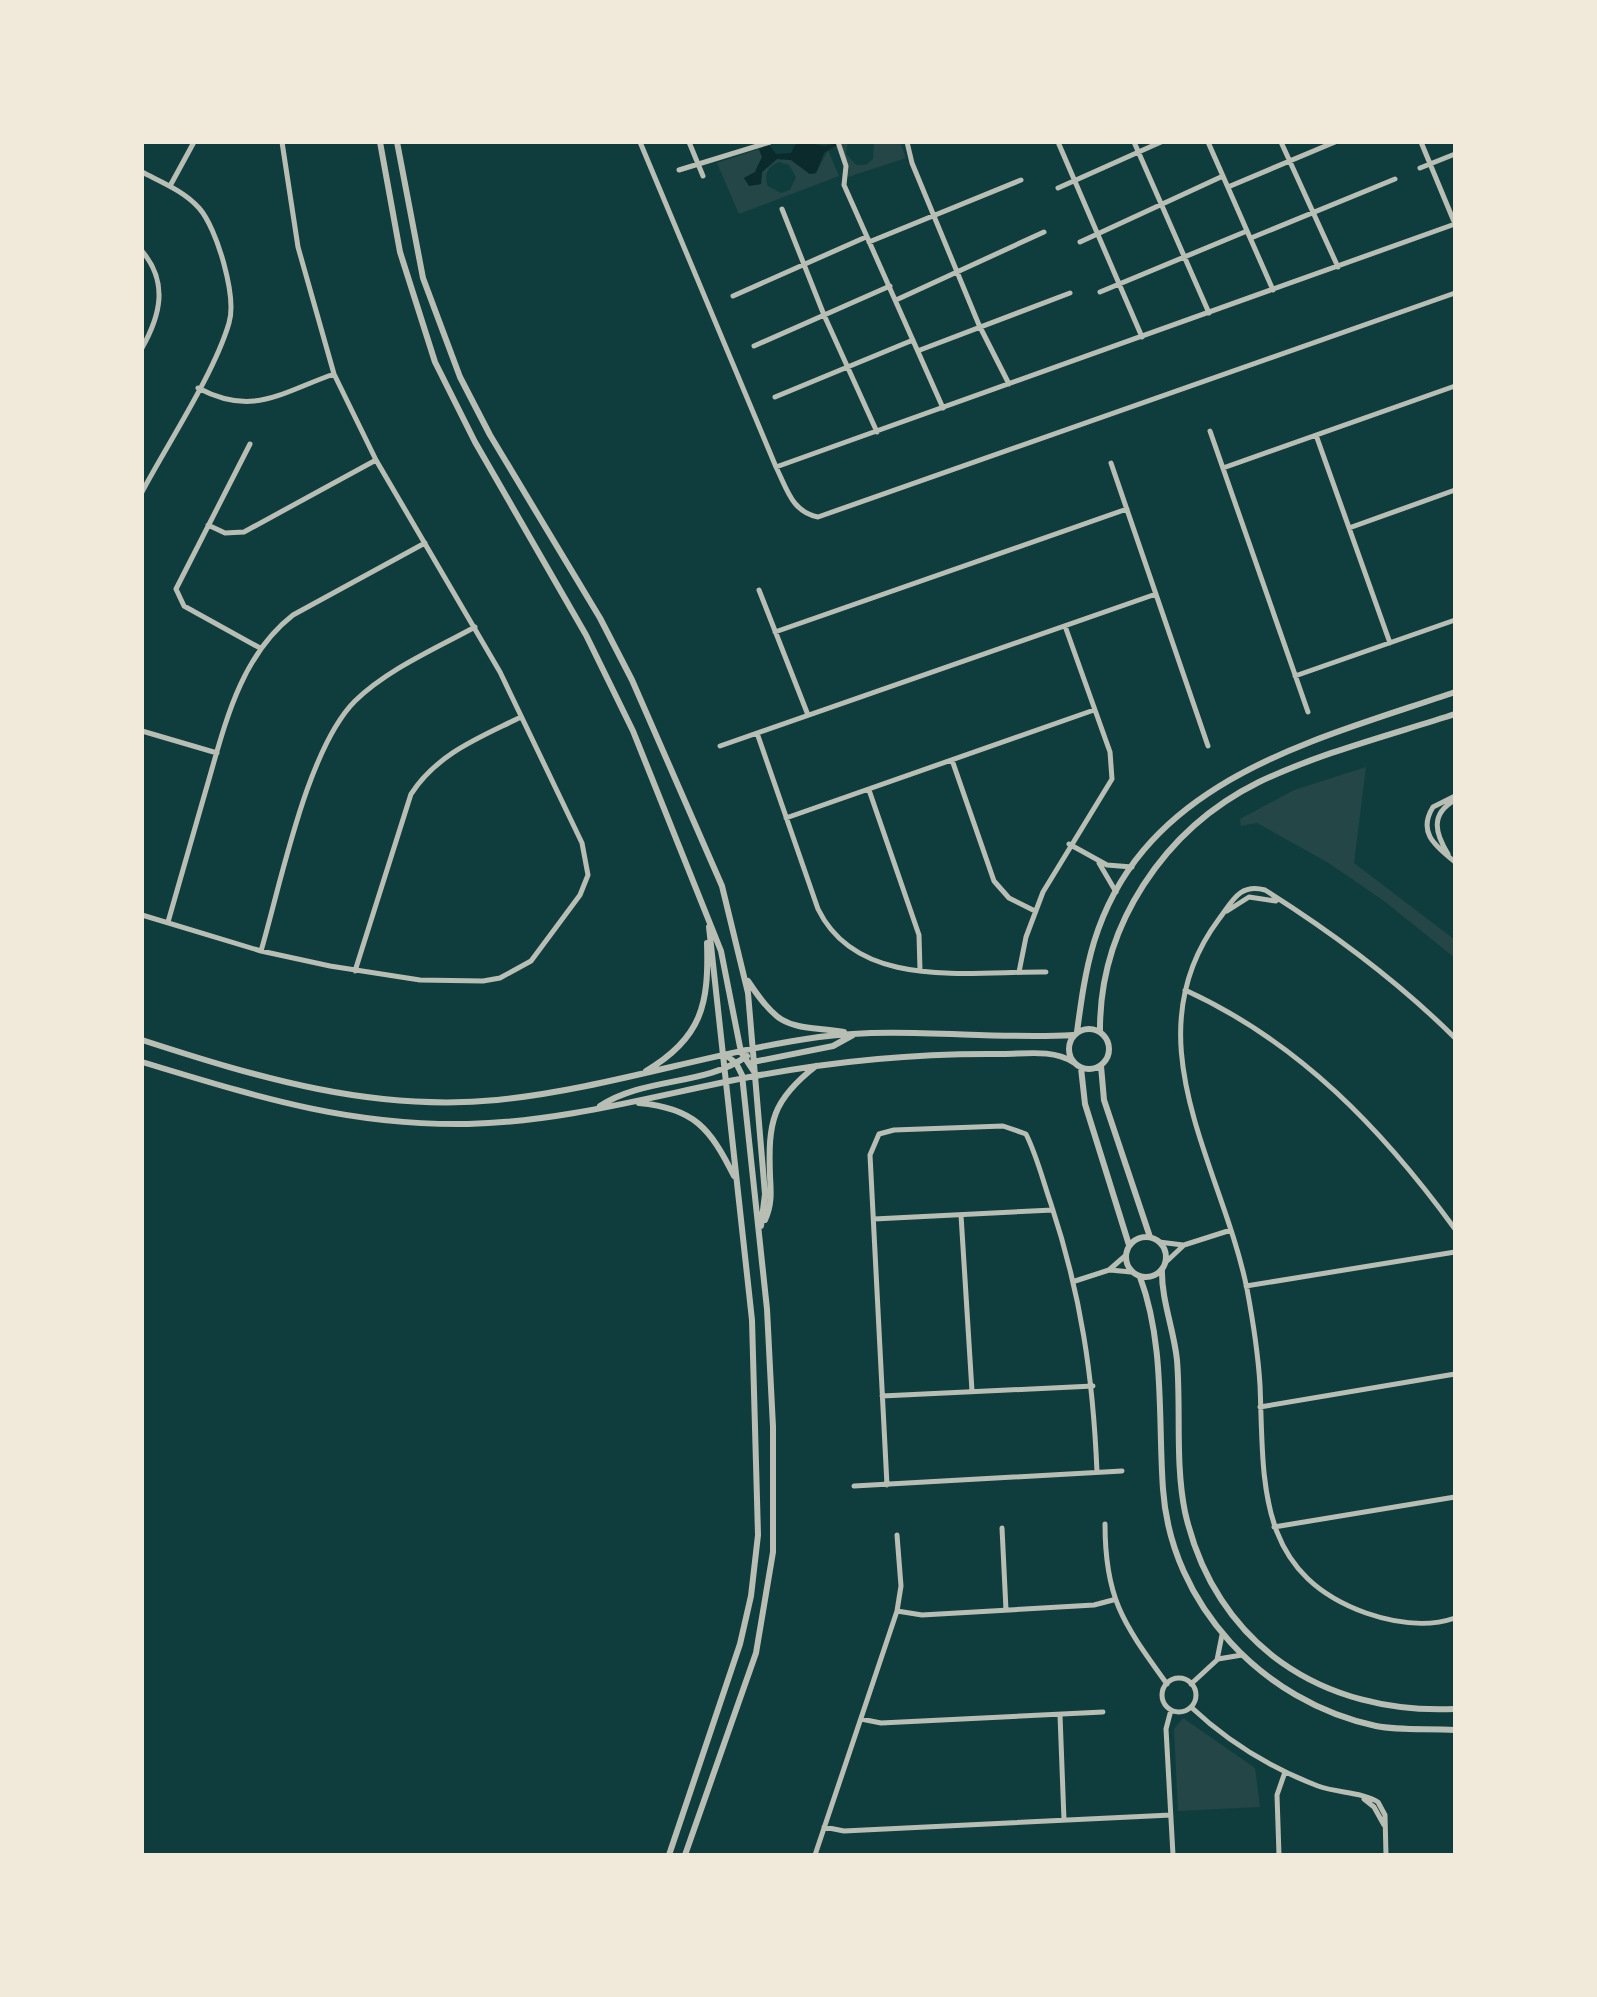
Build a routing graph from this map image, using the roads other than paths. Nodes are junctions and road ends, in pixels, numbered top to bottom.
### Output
1 (194, 142) edge
2 (282, 142) edge
3 (380, 142) edge
4 (397, 142) edge
5 (640, 142) edge
6 (689, 142) edge
7 (838, 142) edge
8 (907, 142) edge
9 (1058, 142) edge
10 (1134, 142) edge
11 (1161, 142) edge
12 (1208, 142) edge
13 (1281, 142) edge
14 (1335, 142) edge
15 (1421, 142) edge
16 (766, 143) edge
17 (767, 152) dead end
18 (1138, 152) junction
19 (1455, 154) edge
20 (1290, 161) junction
21 (698, 164) junction
22 (1431, 164) junction
23 (1420, 168) dead end
24 (679, 170) dead end
25 (142, 172) edge
26 (703, 176) dead end
27 (1223, 176) junction
28 (1395, 179) dead end
29 (1021, 180) dead end
30 (1076, 180) junction
31 (170, 186) junction
32 (1228, 187) junction
33 (1058, 188) dead end
34 (1161, 205) junction
35 (782, 209) dead end
36 (1313, 212) junction
37 (936, 216) junction
38 (1247, 231) junction
39 (1044, 232) dead end
40 (1098, 233) junction
41 (1251, 238) junction
42 (868, 239) junction
43 (1080, 242) dead end
44 (142, 251) edge
45 (1184, 257) junction
46 (805, 266) junction
47 (1338, 267) junction
48 (958, 269) junction
49 (1121, 283) junction
50 (890, 286) junction
51 (1273, 290) junction
52 (1100, 292) dead end
53 (1070, 293) dead end
54 (1455, 293) edge
55 (733, 296) dead end
56 (896, 300) junction
57 (1209, 313) junction
58 (824, 315) junction
59 (979, 325) junction
60 (1142, 337) junction
61 (913, 340) junction
62 (754, 346) dead end
63 (142, 348) edge
64 (920, 350) junction
65 (848, 367) junction
66 (334, 374) junction
67 (1009, 384) junction
68 (1455, 386) edge
69 (198, 388) junction
70 (775, 397) dead end
71 (943, 408) junction
72 (1210, 431) dead end
73 (877, 432) junction
74 (1316, 435) junction
75 (250, 444) dead end
76 (376, 460) junction
77 (1111, 463) dead end
78 (776, 467) junction
79 (1223, 468) junction
80 (1455, 490) edge
81 (142, 492) edge
82 (1127, 509) junction
83 (208, 525) junction
84 (1349, 528) junction
85 (425, 543) junction
86 (759, 590) dead end
87 (1156, 594) junction
88 (1455, 620) edge
89 (1065, 626) junction
90 (475, 627) junction
91 (775, 632) junction
92 (1390, 643) junction
93 (260, 648) junction
94 (1295, 676) junction
95 (1455, 692) edge
96 (1094, 710) junction
97 (1308, 712) dead end
98 (1455, 714) edge
99 (808, 715) junction
100 (521, 717) junction
101 (142, 731) edge
102 (757, 733) junction
103 (720, 746) dead end
104 (1208, 746) dead end
105 (217, 753) junction
106 (952, 760) junction
107 (869, 790) junction
108 (1455, 798) edge
109 (786, 818) junction
110 (1069, 844) junction
111 (1453, 860) edge
112 (1099, 862) junction
113 (1132, 867) junction
114 (1116, 893) junction
115 (1035, 911) junction
116 (142, 915) edge
117 (168, 922) junction
118 (708, 924) junction
119 (261, 951) junction
120 (920, 970) junction
121 (355, 971) junction
122 (1019, 972) junction
123 (1046, 972) dead end
124 (746, 978) junction
125 (1185, 990) junction
126 (1100, 1032) junction
127 (1075, 1034) junction
128 (853, 1035) junction
129 (973, 1035) junction
130 (1004, 1036) junction
131 (1455, 1038) edge
132 (142, 1040) edge
133 (754, 1049) junction
134 (972, 1053) junction
135 (1004, 1054) junction
136 (725, 1056) junction
137 (744, 1058) junction
138 (756, 1061) junction
139 (142, 1062) edge
140 (1073, 1062) junction
141 (738, 1065) junction
142 (817, 1065) junction
143 (1101, 1066) junction
144 (727, 1067) junction
145 (1081, 1068) junction
146 (640, 1074) junction
147 (757, 1076) junction
148 (742, 1079) junction
149 (729, 1082) junction
150 (634, 1102) junction
151 (597, 1108) junction
152 (736, 1179) junction
153 (1053, 1210) junction
154 (961, 1215) junction
155 (874, 1219) junction
156 (761, 1226) junction
157 (1455, 1229) edge
158 (1231, 1230) junction
159 (1150, 1237) junction
160 (1159, 1242) junction
161 (1129, 1245) junction
162 (1184, 1245) junction
163 (1455, 1252) edge
164 (1125, 1256) junction
165 (1164, 1266) junction
166 (1109, 1270) junction
167 (1131, 1272) junction
168 (1140, 1277) junction
169 (1075, 1281) junction
170 (1246, 1286) junction
171 (1455, 1374) edge
172 (1093, 1386) junction
173 (972, 1391) junction
174 (882, 1396) junction
175 (1260, 1407) junction
176 (1122, 1471) dead end
177 (1097, 1472) junction
178 (887, 1485) junction
179 (854, 1486) dead end
180 (1455, 1497) edge
181 (1105, 1524) dead end
182 (1274, 1527) junction
183 (1002, 1528) dead end
184 (897, 1535) dead end
185 (1113, 1600) junction
186 (1006, 1610) junction
187 (897, 1611) junction
188 (1455, 1618) edge
189 (1222, 1635) junction
190 (1242, 1655) junction
191 (1217, 1660) junction
192 (1167, 1684) junction
193 (1191, 1684) junction
194 (1191, 1707) junction
195 (1455, 1709) edge
196 (1171, 1710) junction
197 (1103, 1712) dead end
198 (1060, 1715) junction
199 (861, 1718) junction
200 (1455, 1730) edge
201 (1285, 1772) junction
202 (1171, 1815) junction
203 (1064, 1820) junction
204 (824, 1827) junction
205 (669, 1855) edge
206 (685, 1855) edge
207 (815, 1855) edge
208 (1173, 1855) edge
209 (1279, 1855) edge
210 (1386, 1855) edge

1 - 31 street
2 - 66 street
3 - 118 street
4 - 124 street
5 - 78 street
6 - 21 street
7 - 42 street
8 - 37 street
9 - 30 street
10 - 18 street
11 - 18 street
12 - 27 street
13 - 20 street
14 - 20 street
15 - 22 street
16 - 17 street
16 - 21 street
18 - 30 street
18 - 34 street
19 - 22 street
20 - 32 street
20 - 36 street
21 - 24 street
21 - 26 street
22 - 23 street
22 - 47 street
25 - 31 street
27 - 32 street
27 - 34 street
28 - 36 street
29 - 37 street
30 - 33 street
30 - 40 street
31 - 69 street
32 - 38 street
34 - 40 street
34 - 45 street
35 - 46 street
36 - 41 street
36 - 47 street
37 - 42 street
37 - 48 street
38 - 41 street
38 - 45 street
39 - 48 street
40 - 43 street
40 - 49 street
41 - 51 street
42 - 46 street
42 - 50 street
44 - 63 street
45 - 49 street
45 - 57 street
46 - 55 street
46 - 58 street
47 - 51 street
48 - 56 street
48 - 59 street
49 - 52 street
49 - 60 street
50 - 56 street
50 - 58 street
51 - 57 street
53 - 59 street
54 - 78 street
56 - 61 street
57 - 60 street
58 - 62 street
58 - 65 street
59 - 64 street
59 - 67 street
60 - 67 street
61 - 64 street
61 - 65 street
64 - 71 street
65 - 70 street
65 - 73 street
66 - 69 street
66 - 76 street
67 - 71 street
68 - 74 street
69 - 81 street
71 - 73 street
72 - 79 street
73 - 78 street
74 - 79 street
74 - 84 street
75 - 83 street
76 - 83 street
76 - 85 street
77 - 82 street
79 - 94 street
80 - 84 street
82 - 87 street
82 - 91 street
83 - 93 street
84 - 92 street
85 - 90 street
85 - 93 street
86 - 91 street
87 - 89 street
87 - 104 street
88 - 92 street
89 - 96 street
89 - 99 street
90 - 100 street
90 - 119 street
91 - 99 street
92 - 94 street
93 - 105 street
94 - 97 street
95 - 113 street
96 - 106 street
96 - 110 street
98 - 126 street
99 - 102 street
100 - 121 street
100 - 121 street
101 - 105 street
102 - 103 street
102 - 109 street
105 - 117 street
106 - 107 street
106 - 115 street
107 - 109 street
107 - 120 street
108 - 111 street
108 - 111 street
109 - 120 street
110 - 112 street
110 - 115 street
112 - 113 street
112 - 114 street
113 - 114 street
114 - 127 street
115 - 122 street
116 - 117 street
117 - 119 street
118 - 136 street
118 - 137 street
118 - 146 street
119 - 121 street
120 - 122 street
122 - 123 street
124 - 128 street
124 - 133 street
125 - 131 street
125 - 157 street
125 - 158 street
126 - 127 street
126 - 143 street
127 - 130 street
127 - 140 street
128 - 129 street
128 - 133 street
128 - 138 street
129 - 130 street
129 - 134 street
130 - 135 street
132 - 146 street
133 - 137 street
133 - 138 street
134 - 135 street
134 - 142 street
135 - 140 street
136 - 137 street
136 - 141 street
136 - 144 street
136 - 146 street
137 - 138 street
137 - 141 street
137 - 147 street
138 - 147 street
139 - 151 street
140 - 145 street
141 - 144 street
141 - 148 street
141 - 149 street
142 - 147 street
142 - 156 street
143 - 145 street
143 - 159 street
144 - 149 street
144 - 151 street
145 - 161 street
147 - 148 street
147 - 156 street
148 - 149 street
148 - 156 street
149 - 150 street
149 - 152 street
150 - 151 street
150 - 152 street
152 - 205 street
153 - 154 street
153 - 155 street
153 - 169 street
154 - 155 street
154 - 173 street
155 - 174 street
156 - 206 street
158 - 162 street
158 - 170 street
159 - 160 street
159 - 161 street
160 - 162 street
160 - 165 street
161 - 164 street
162 - 165 street
163 - 170 street
164 - 166 street
164 - 167 street
165 - 168 street
165 - 195 street
166 - 167 street
166 - 169 street
167 - 168 street
168 - 189 street
169 - 172 street
170 - 175 street
171 - 175 street
172 - 173 street
172 - 177 street
173 - 174 street
174 - 178 street
175 - 182 street
176 - 177 street
177 - 178 street
178 - 179 street
180 - 182 street
181 - 185 street
182 - 188 street
183 - 186 street
184 - 187 street
185 - 186 street
185 - 192 street
186 - 187 street
187 - 199 street
189 - 190 street
189 - 191 street
190 - 191 street
190 - 200 street
191 - 193 street
192 - 193 street
192 - 196 street
193 - 194 street
194 - 196 street
194 - 201 street
196 - 202 street
197 - 198 street
198 - 199 street
198 - 203 street
199 - 204 street
201 - 209 street
201 - 210 street
202 - 203 street
202 - 208 street
203 - 204 street
204 - 207 street

